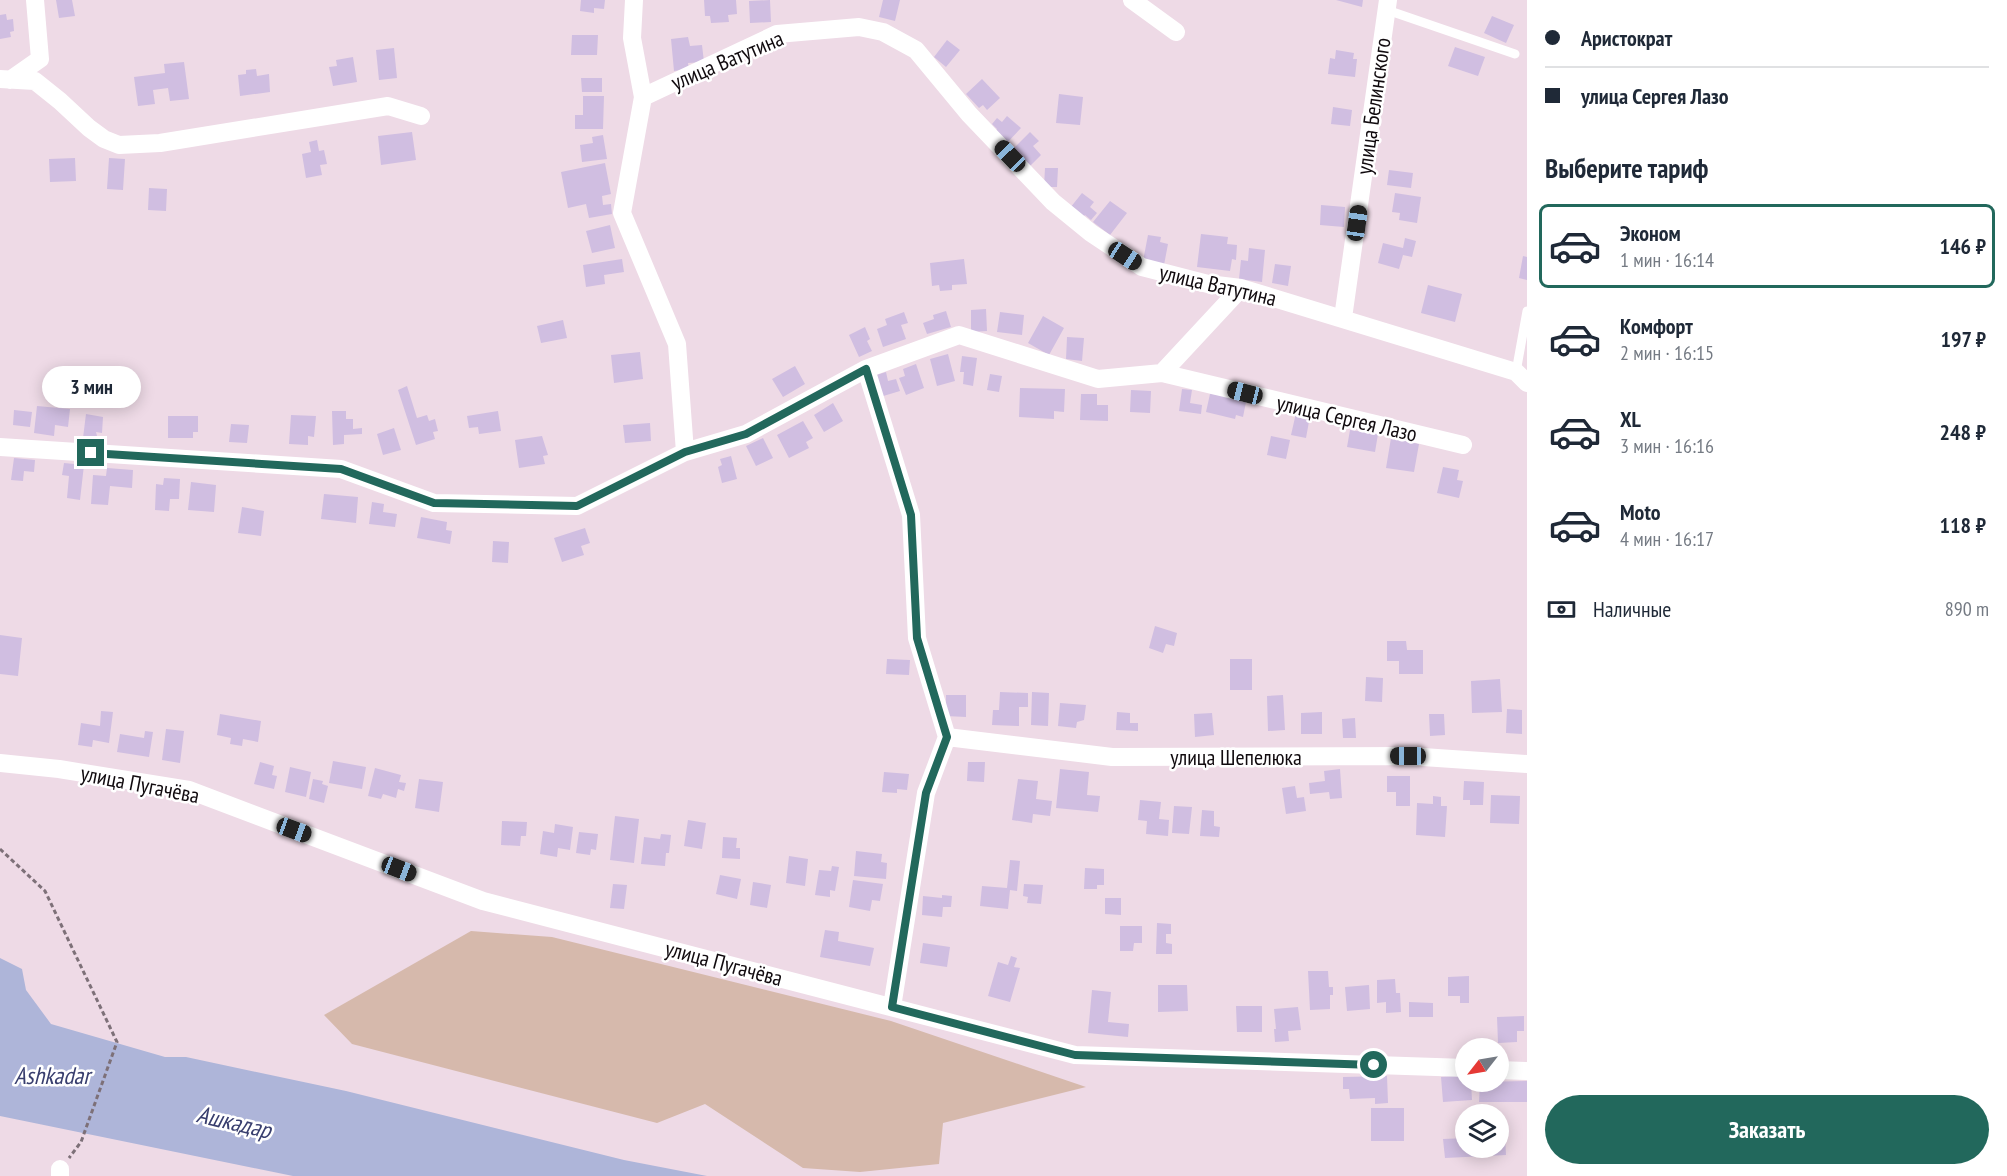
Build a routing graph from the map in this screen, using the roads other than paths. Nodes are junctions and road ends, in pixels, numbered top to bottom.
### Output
1 (35, 0) edge
2 (634, 0) edge
3 (1132, 0) edge
4 (1387, 5) edge
5 (1176, 32) dead end
6 (1515, 54) dead end
7 (5, 80) edge
8 (643, 97) junction
9 (421, 116) dead end
10 (1241, 288) junction
11 (1527, 311) edge
12 (1343, 318) junction
13 (866, 369) junction
14 (1162, 373) junction
15 (1522, 378) edge
16 (1463, 446) dead end
17 (0, 447) edge
18 (685, 452) junction
19 (947, 737) junction
20 (0, 763) edge
21 (1527, 764) edge
22 (892, 1007) junction
23 (1455, 1068) edge
24 (1509, 1070) edge
25 (1527, 1071) edge

1 - 7 street
2 - 8 street, улица Ватутина
3 - 5 street
4 - 6 lane
4 - 12 street, улица Белинского
7 - 9 street
8 - 10 street, улица Ватутина
8 - 18 street, улица Ватутина
10 - 12 street, улица Ватутина
10 - 14 street
11 - 15 lane
12 - 15 street, улица Ватутина
13 - 14 street, улица Сергея Лазо
13 - 18 street, улица Сергея Лазо
13 - 19 street
14 - 16 street, улица Сергея Лазо
17 - 18 street, улица Сергея Лазо
19 - 21 street, улица Шепелюка
19 - 22 street
20 - 22 street, улица Пугачёва
22 - 23 street, улица Пугачёва
24 - 25 street

